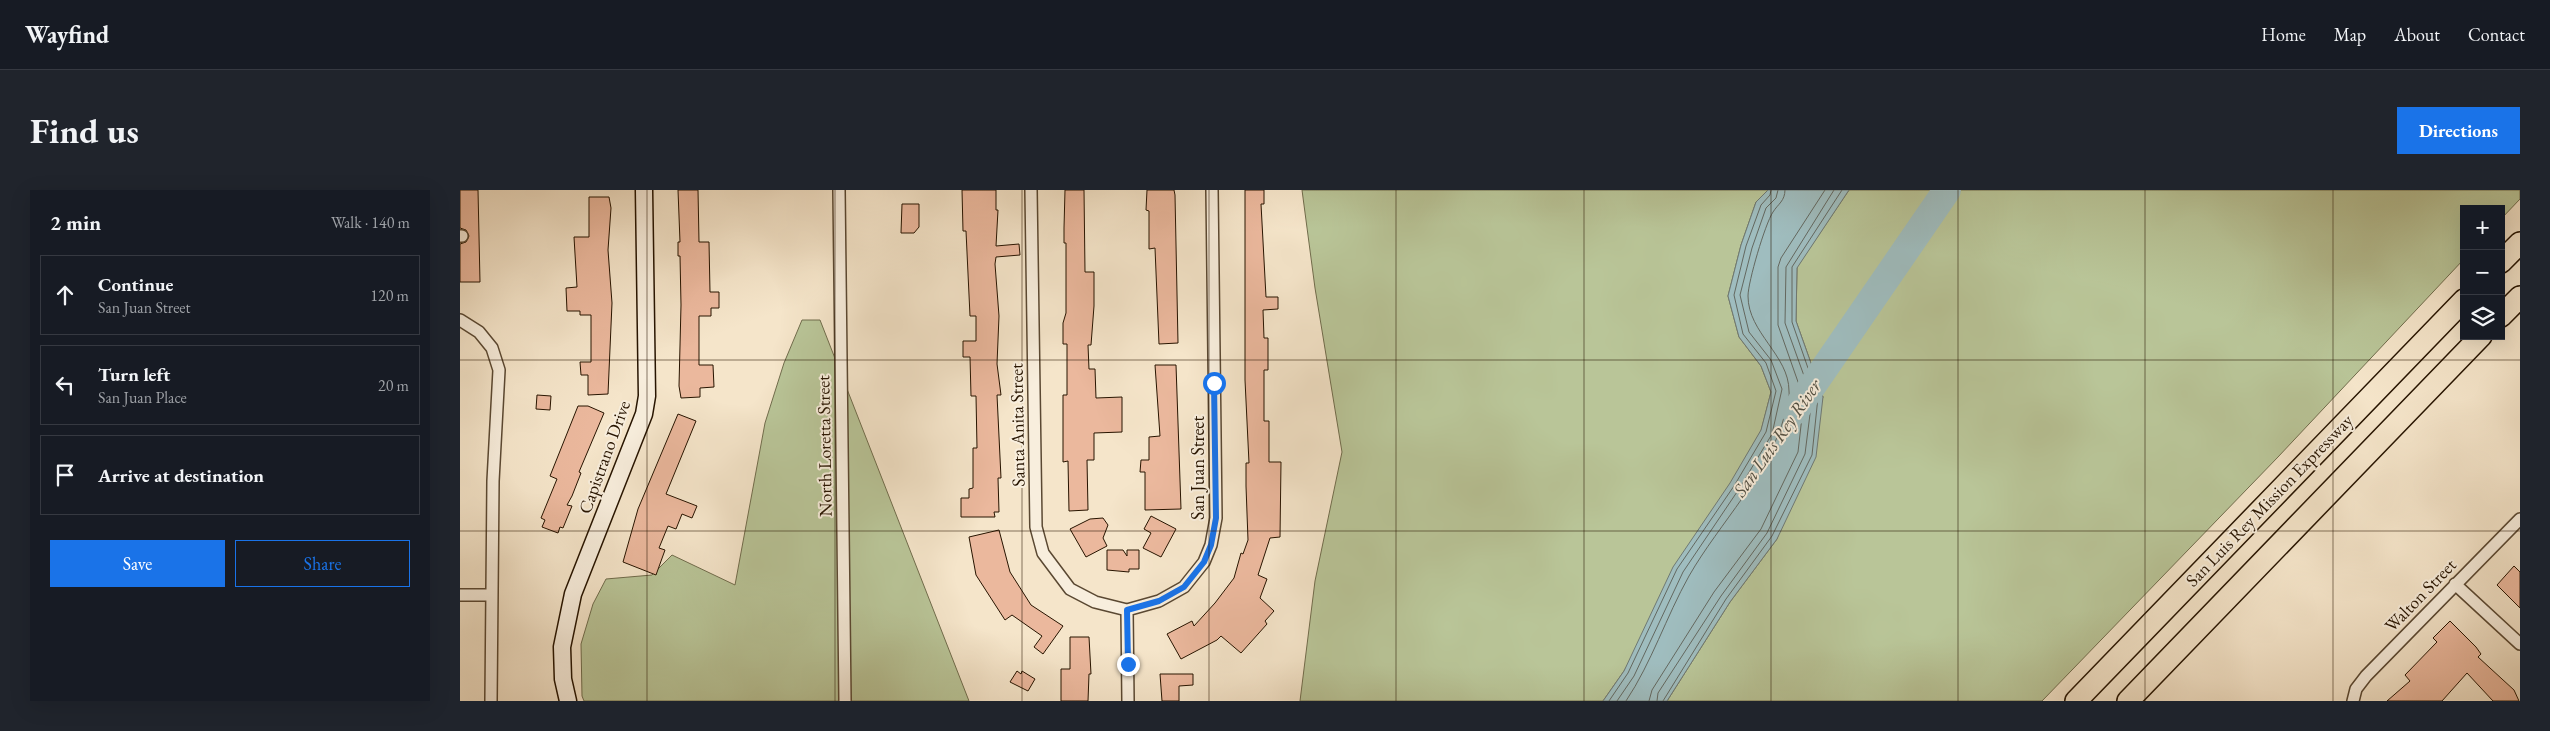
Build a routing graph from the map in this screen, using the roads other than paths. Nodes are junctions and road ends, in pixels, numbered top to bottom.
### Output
1 (644, 190) edge
2 (839, 190) edge
3 (1031, 190) edge
4 (1212, 190) edge
5 (2520, 243) edge
6 (2505, 258) edge
7 (2520, 297) edge
8 (2460, 304) edge
9 (2505, 312) edge
10 (460, 320) edge
11 (2477, 340) edge
12 (2520, 519) edge
13 (2455, 584) junction
14 (460, 595) edge
15 (492, 595) junction
16 (1127, 610) junction
17 (2520, 644) edge
18 (491, 701) edge
19 (568, 701) edge
20 (845, 701) edge
21 (1128, 701) edge
22 (2076, 701) edge
23 (2128, 701) edge
24 (2353, 701) edge

1 - 19 street, Capistrano Drive
2 - 20 street, North Loretta Street
3 - 16 street, Santa Anita Street
4 - 16 street, San Juan Street
5 - 6 highway
7 - 9 highway
8 - 22 highway, San Luis Rey Mission Expressway
10 - 15 street
11 - 23 highway
12 - 13 street, Walton Street
13 - 17 street
13 - 24 street, Walton Street
14 - 15 street
15 - 18 street
16 - 21 street

